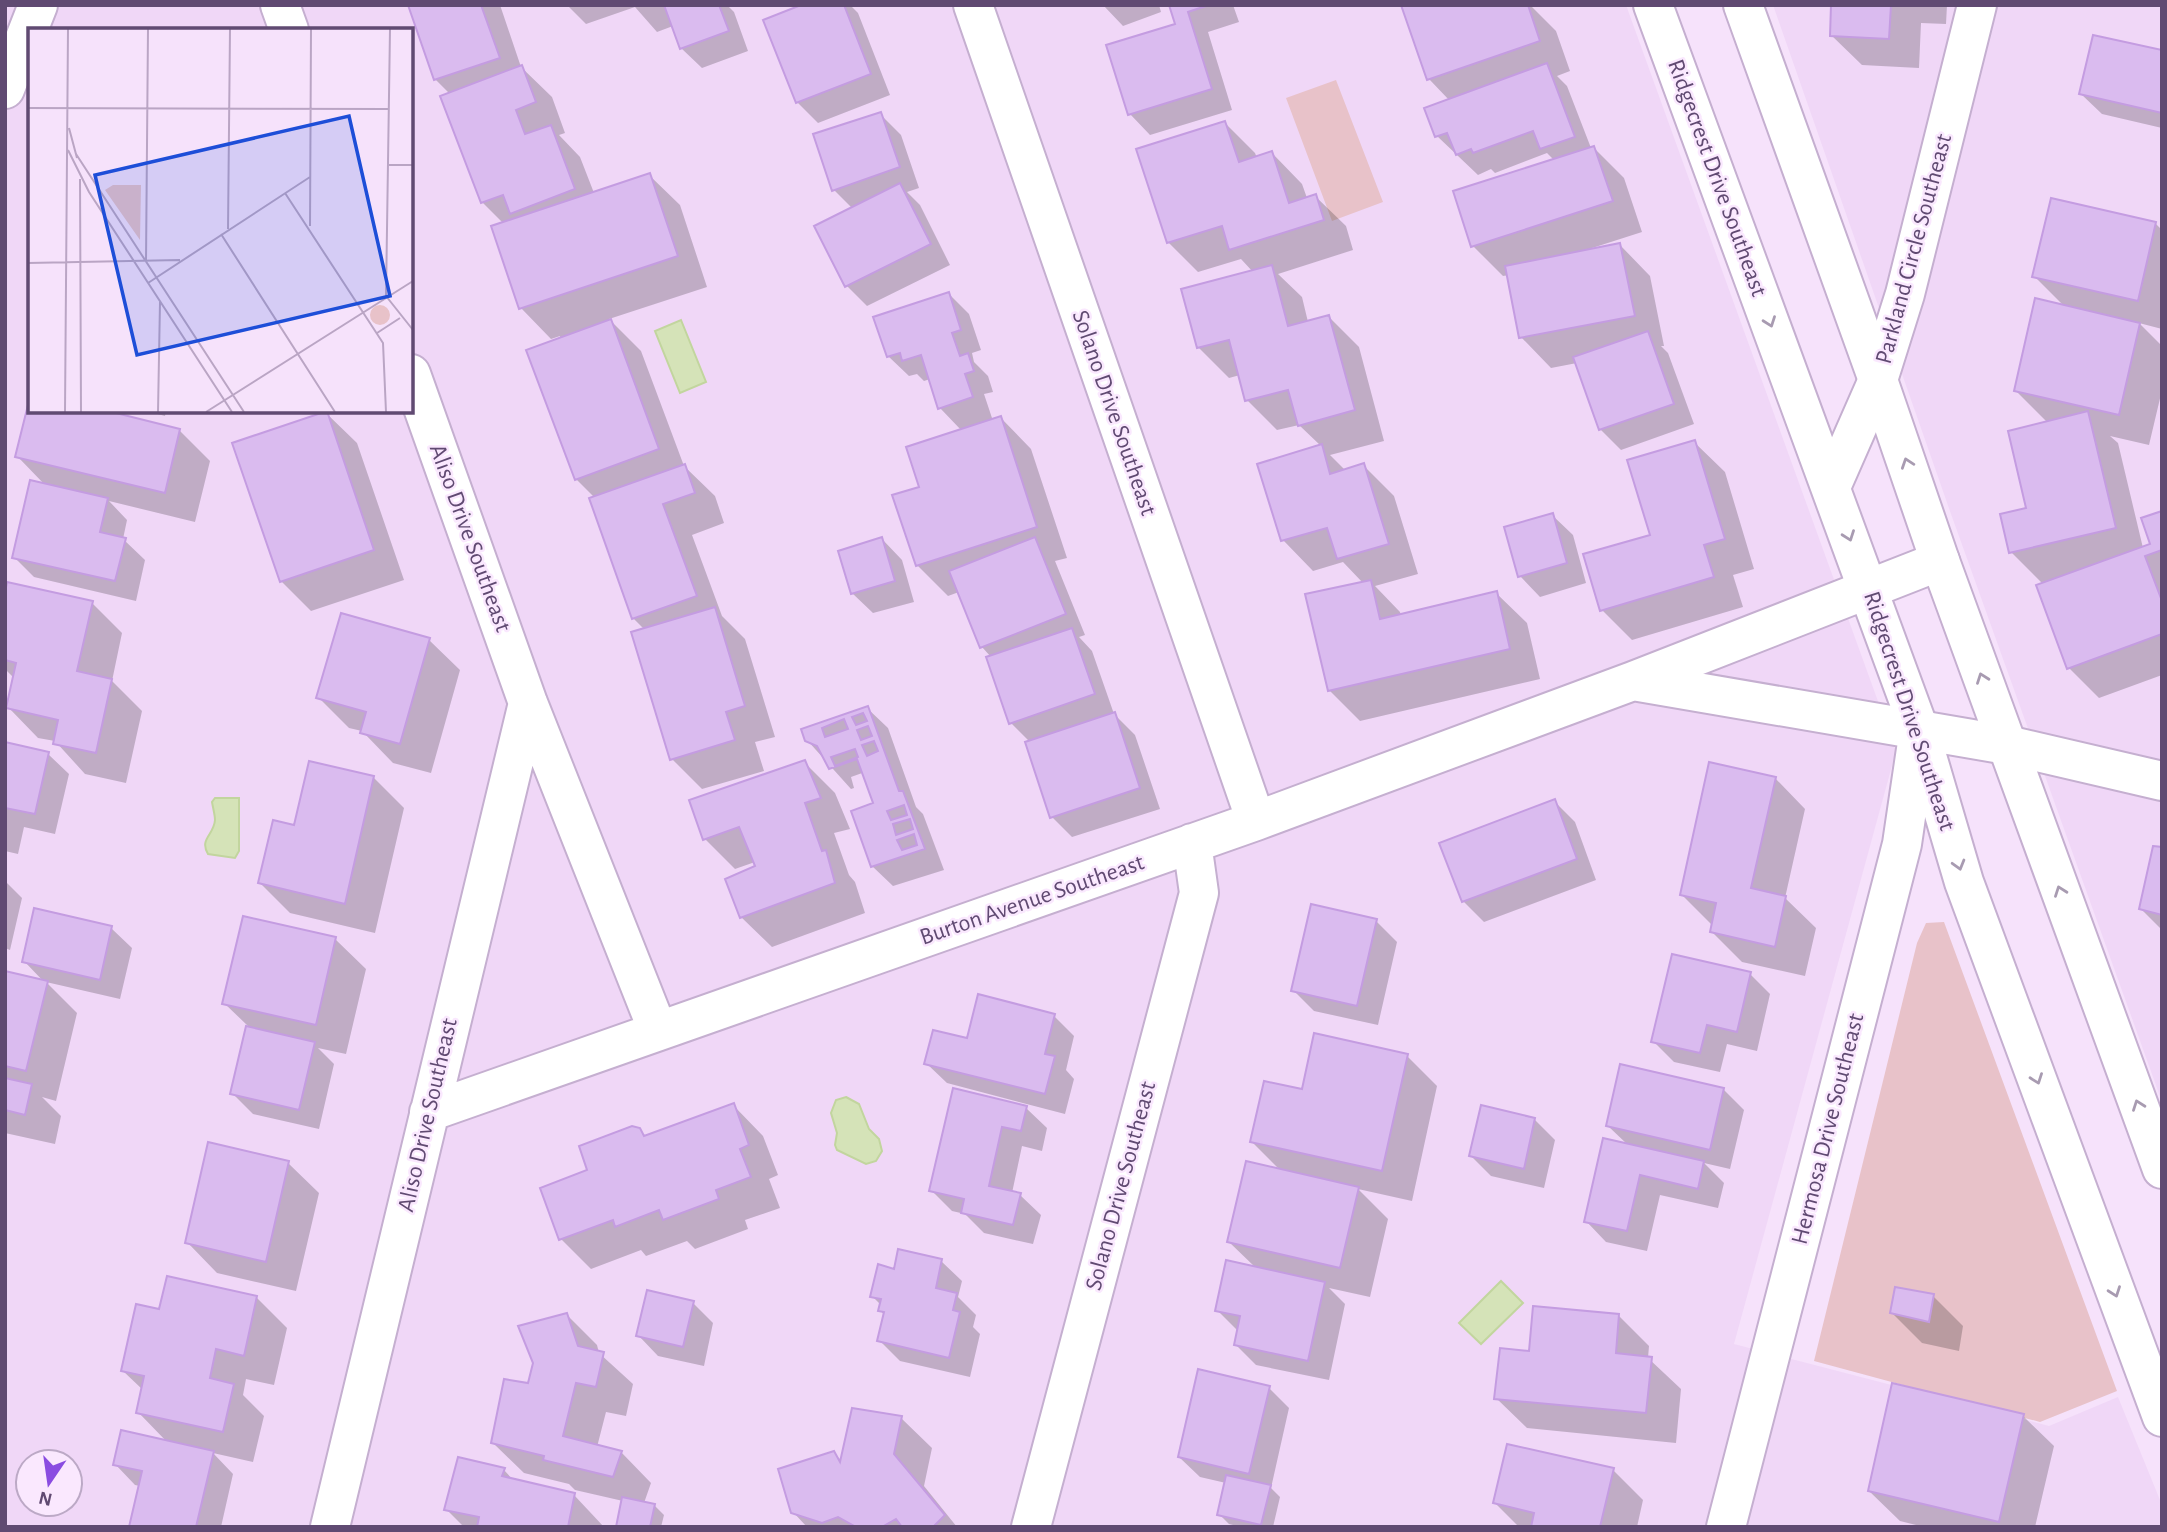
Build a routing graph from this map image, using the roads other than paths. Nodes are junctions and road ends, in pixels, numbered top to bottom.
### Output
1 (280, 5) edge
2 (973, 5) edge
3 (1653, 5) edge
4 (1743, 5) edge
5 (1977, 5) edge
6 (32, 10) edge
7 (288, 28) edge
8 (5, 89) edge
9 (413, 380) edge
10 (1878, 380) junction
11 (1831, 487) junction
12 (1940, 561) junction
13 (1868, 589) junction
14 (1633, 681) junction
15 (528, 703) junction
16 (1920, 729) junction
17 (2007, 745) junction
18 (2162, 781) edge
19 (1256, 821) junction
20 (1192, 843) junction
21 (659, 1031) junction
22 (429, 1112) junction
23 (2162, 1169) edge
24 (2162, 1418) edge
25 (330, 1527) edge
26 (1031, 1527) edge
27 (1726, 1527) edge

1 - 7 street
2 - 19 street, Solano Drive Southeast
3 -> 11 street, Ridgecrest Drive Southeast
4 - 10 street
5 - 10 street, Parkland Circle Southeast
6 - 8 street
9 - 15 street, Aliso Drive Southeast
10 - 11 street, Parkland Circle Southeast
12 -> 10 street
11 -> 13 street, Ridgecrest Drive Southeast
12 - 13 street, Burton Avenue Southeast
17 -> 12 street
13 - 14 street, Burton Avenue Southeast
13 - 16 street, Ridgecrest Drive Southeast
14 - 16 street, Burton Avenue Southeast
14 - 19 street, Burton Avenue Southeast
15 - 21 street, Aliso Drive Southeast
15 - 22 street, Aliso Drive Southeast
16 - 17 street, Burton Avenue Southeast
16 -> 24 street, Ridgecrest Drive Southeast
16 - 27 street, Hermosa Drive Southeast
17 - 18 street, Burton Avenue Southeast
23 -> 17 street
19 - 20 street, Burton Avenue Southeast
20 - 21 street, Burton Avenue Southeast
20 - 26 street, Solano Drive Southeast
21 - 22 street, Burton Avenue Southeast
22 - 25 street, Aliso Drive Southeast

